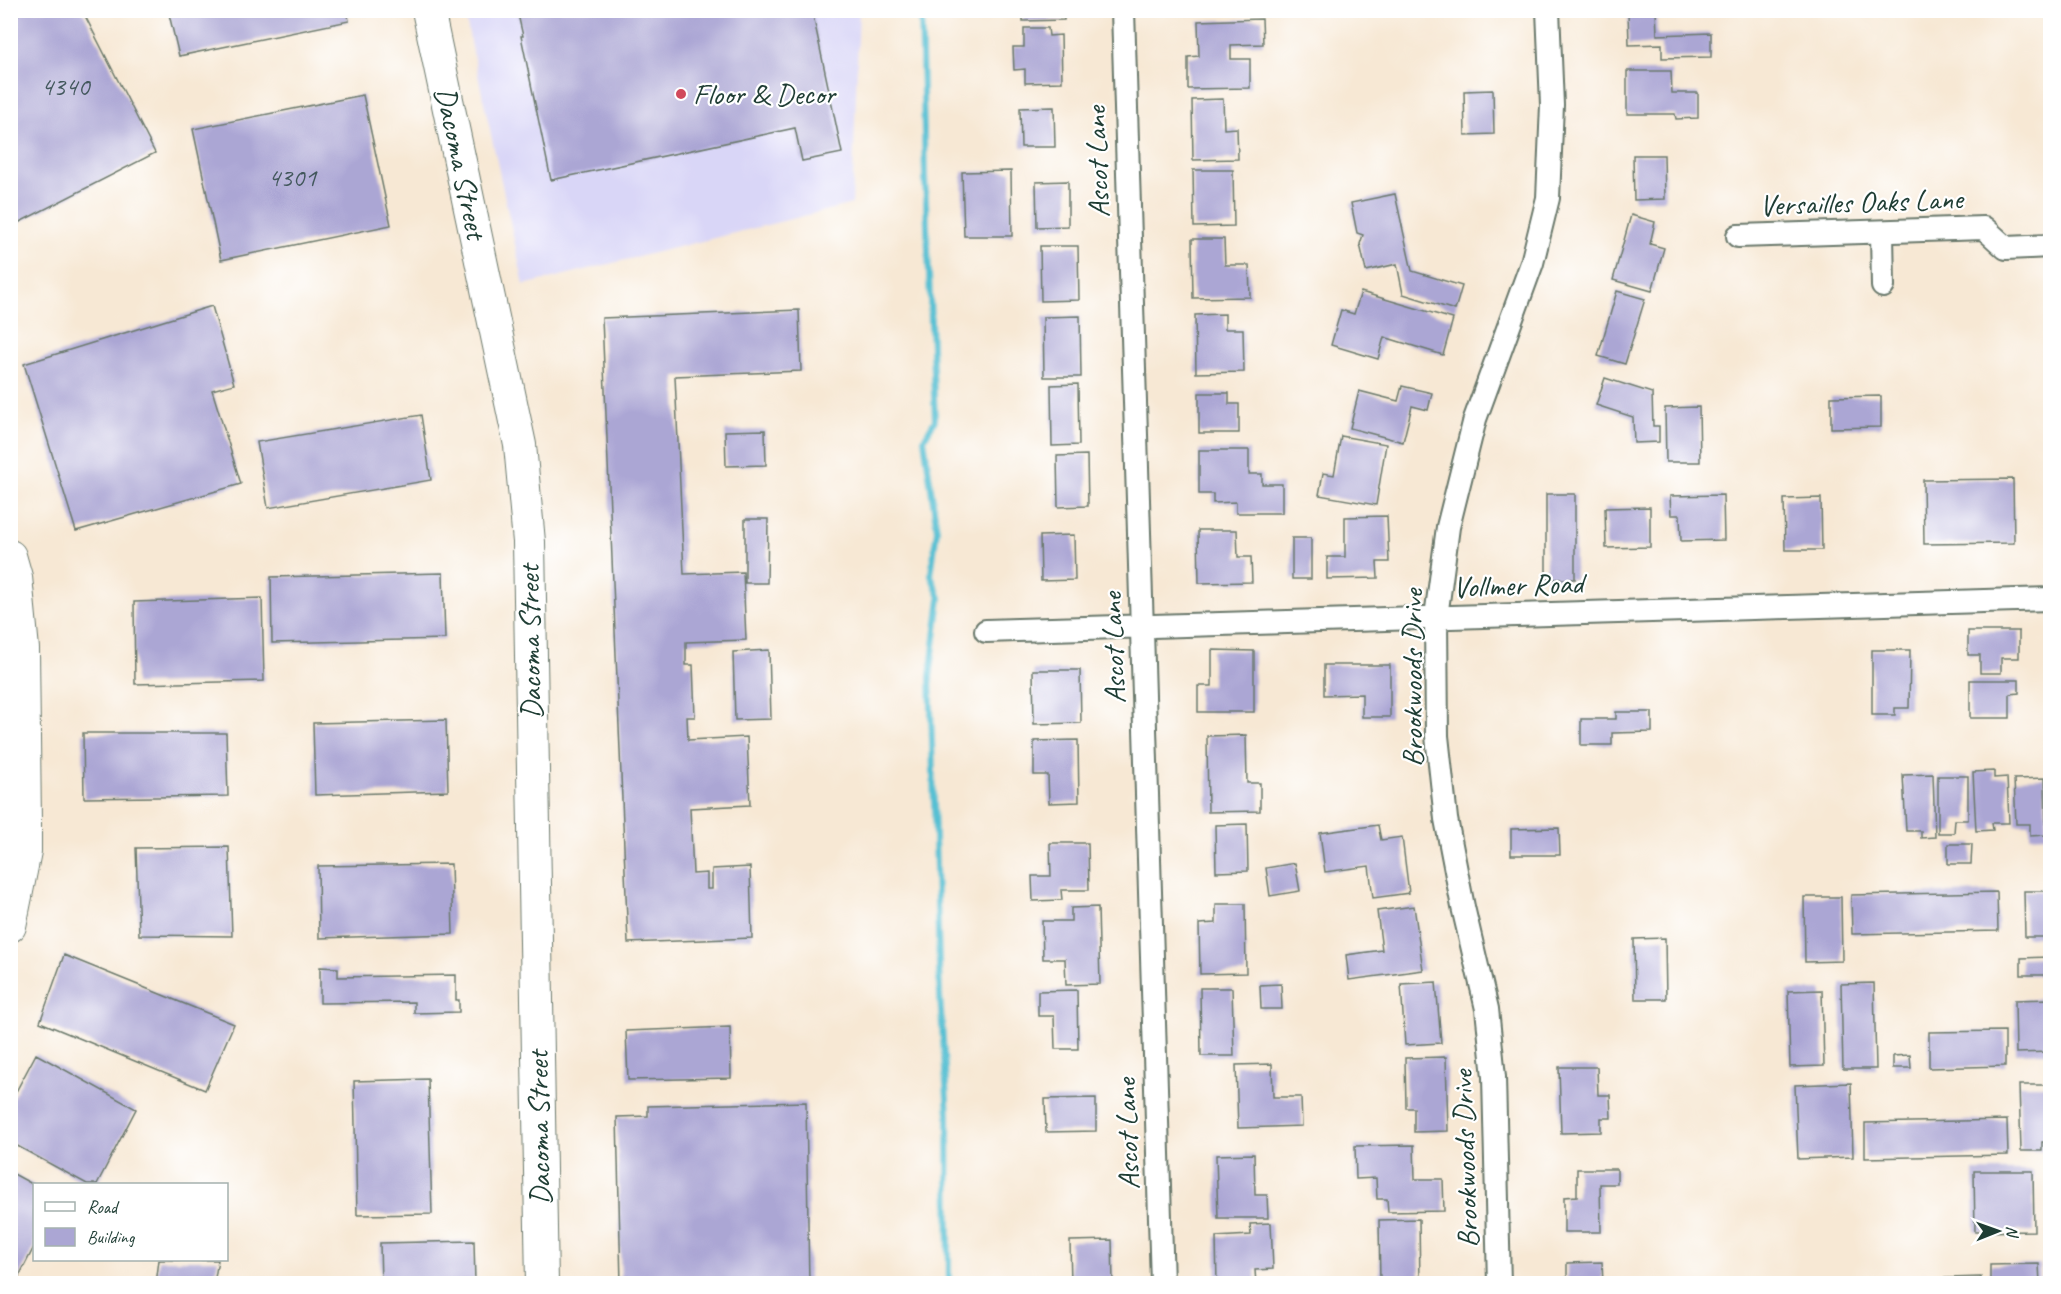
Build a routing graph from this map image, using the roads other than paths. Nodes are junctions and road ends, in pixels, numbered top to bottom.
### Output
1 (429, 10) edge
2 (1123, 10) edge
3 (1548, 10) edge
4 (1882, 232) junction
5 (1738, 236) dead end
6 (2050, 246) edge
7 (1883, 286) dead end
8 (10, 556) edge
9 (2050, 599) edge
10 (1436, 617) junction
11 (1142, 625) junction
12 (986, 631) dead end
13 (10, 926) edge
14 (542, 1284) edge
15 (1162, 1284) edge
16 (1499, 1284) edge

1 - 14 main road, Dacoma Street
2 - 11 street, Ascot Lane
3 - 10 street, Brookwoods Drive
4 - 5 street, Versailles Oaks Lane
4 - 6 street, Versailles Oaks Lane
4 - 7 street
8 - 13 main road
9 - 10 street, Vollmer Road
10 - 11 street, Vollmer Road
10 - 16 street, Brookwoods Drive
11 - 12 street, Vollmer Road
11 - 15 street, Ascot Lane

